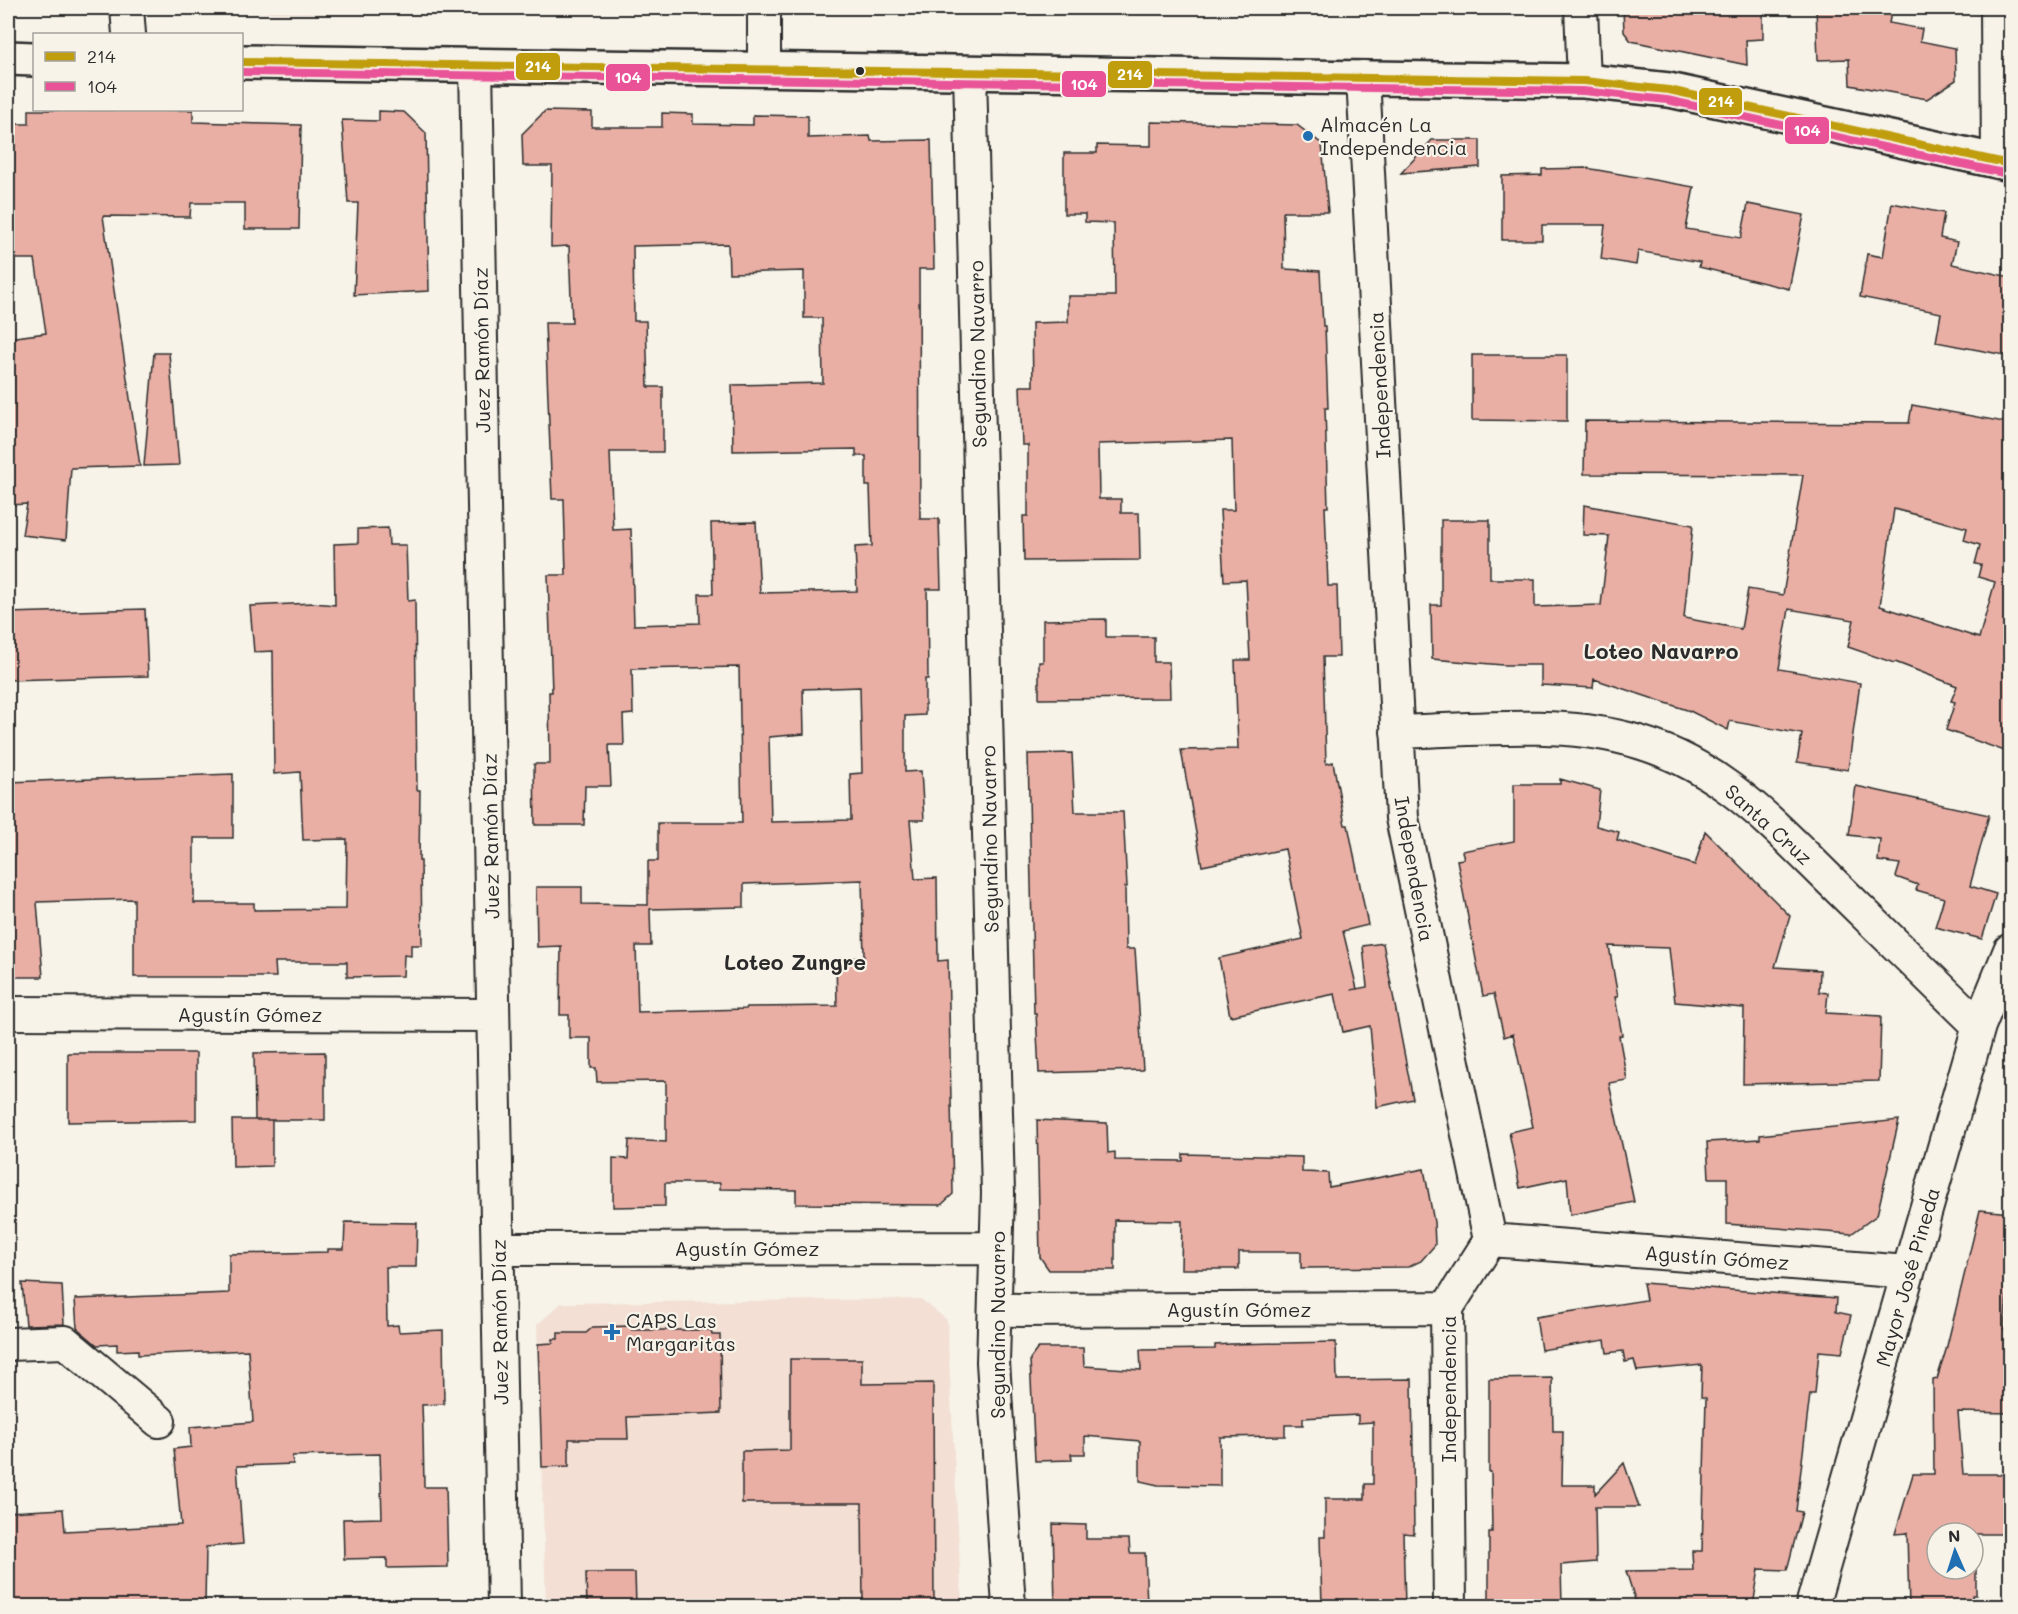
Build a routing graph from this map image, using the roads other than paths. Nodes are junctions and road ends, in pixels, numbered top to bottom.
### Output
1 (127, 8) edge
2 (764, 8) edge
3 (1581, 8) edge
4 (1996, 8) edge
5 (129, 33) edge
6 (8, 58) edge
7 (33, 59) edge
8 (243, 62) edge
9 (476, 65) junction
10 (764, 69) junction
11 (970, 72) junction
12 (1363, 77) junction
13 (1584, 81) junction
14 (2004, 163) edge
15 (1397, 732) junction
16 (2010, 950) edge
17 (8, 1013) edge
18 (493, 1015) junction
19 (1979, 1026) junction
20 (1491, 1240) junction
21 (996, 1248) junction
22 (498, 1249) junction
23 (1908, 1272) junction
24 (1447, 1308) junction
25 (995, 1310) junction
26 (8, 1344) edge
27 (159, 1421) dead end
28 (504, 1606) edge
29 (1009, 1606) edge
30 (1450, 1606) edge
31 (1812, 1606) edge

1 - 5 street
2 - 10 street
3 - 13 street
4 - 14 street
6 - 7 street
8 - 9 street
9 - 10 street
9 - 18 street, Juez Ramón Díaz
10 - 11 street
11 - 12 street
11 - 21 street, Segundino Navarro
12 - 13 street
12 - 15 street, Independencia
13 - 14 street
15 - 19 street, Santa Cruz
15 - 20 street, Independencia
16 - 19 street, Mayor José Pineda
17 - 18 street, Agustín Gómez
18 - 22 street, Juez Ramón Díaz
19 - 23 street, Mayor José Pineda
20 - 23 street, Agustín Gómez
20 - 24 street, Independencia
21 - 22 street, Agustín Gómez
21 - 25 street, Segundino Navarro
22 - 28 street, Juez Ramón Díaz
23 - 31 street, Mayor José Pineda
24 - 25 street, Agustín Gómez
24 - 30 street, Independencia
25 - 29 street, Segundino Navarro
26 - 27 street

